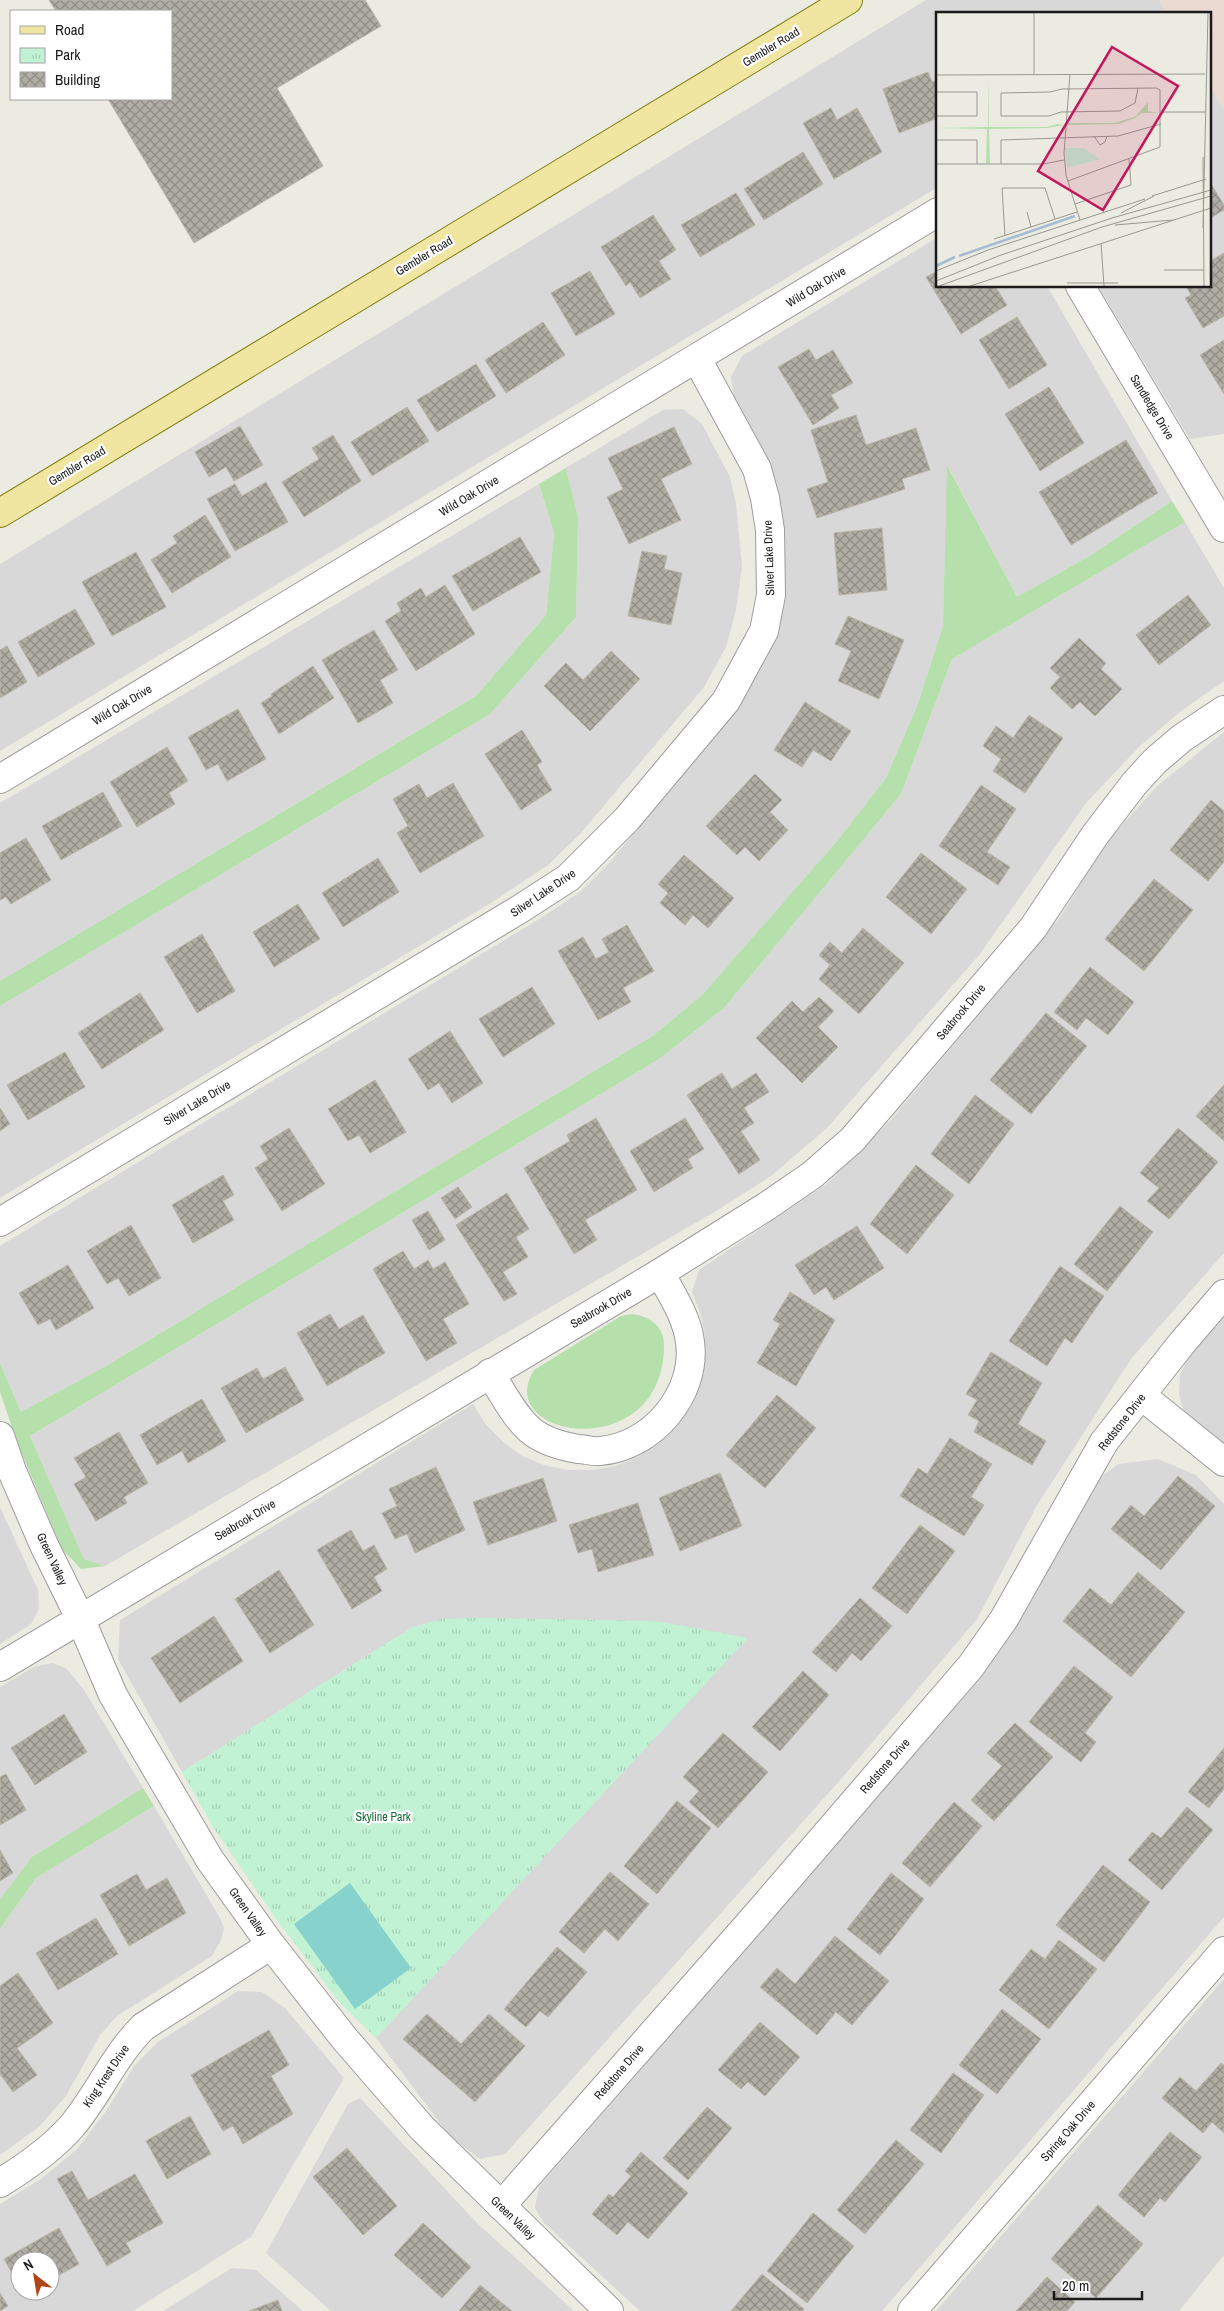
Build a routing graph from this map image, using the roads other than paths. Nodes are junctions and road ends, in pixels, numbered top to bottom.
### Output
1 (848, 0) edge
2 (936, 213) edge
3 (1081, 288) edge
4 (697, 359) junction
5 (1215, 492) edge
6 (0, 513) edge
7 (1224, 528) edge
8 (1224, 710) edge
9 (0, 779) edge
10 (0, 1222) edge
11 (660, 1273) junction
12 (1224, 1294) edge
13 (490, 1373) junction
14 (1142, 1396) junction
15 (0, 1436) edge
16 (1224, 1462) edge
17 (80, 1618) junction
18 (0, 1667) edge
19 (271, 1945) junction
20 (1224, 1951) edge
21 (0, 2183) edge
22 (501, 2206) junction
23 (609, 2311) edge
24 (912, 2311) edge

1 - 6 main road, Gembler Road
2 - 4 street, Wild Oak Drive
3 - 5 street, Sandledge Drive
4 - 9 street, Wild Oak Drive
4 - 10 street, Silver Lake Drive
5 - 7 street, Sandledge Drive
8 - 11 street, Seabrook Drive
11 - 13 street, Seabrook Drive
11 - 13 street
12 - 14 street, Redstone Drive
13 - 17 street, Seabrook Drive
14 - 16 street
14 - 22 street, Redstone Drive
15 - 17 street, Green Valley
17 - 18 street, Seabrook Drive
17 - 19 street, Green Valley
19 - 21 street, King Krest Drive
19 - 22 street, Green Valley
20 - 24 street, Spring Oak Drive
22 - 23 street, Green Valley

